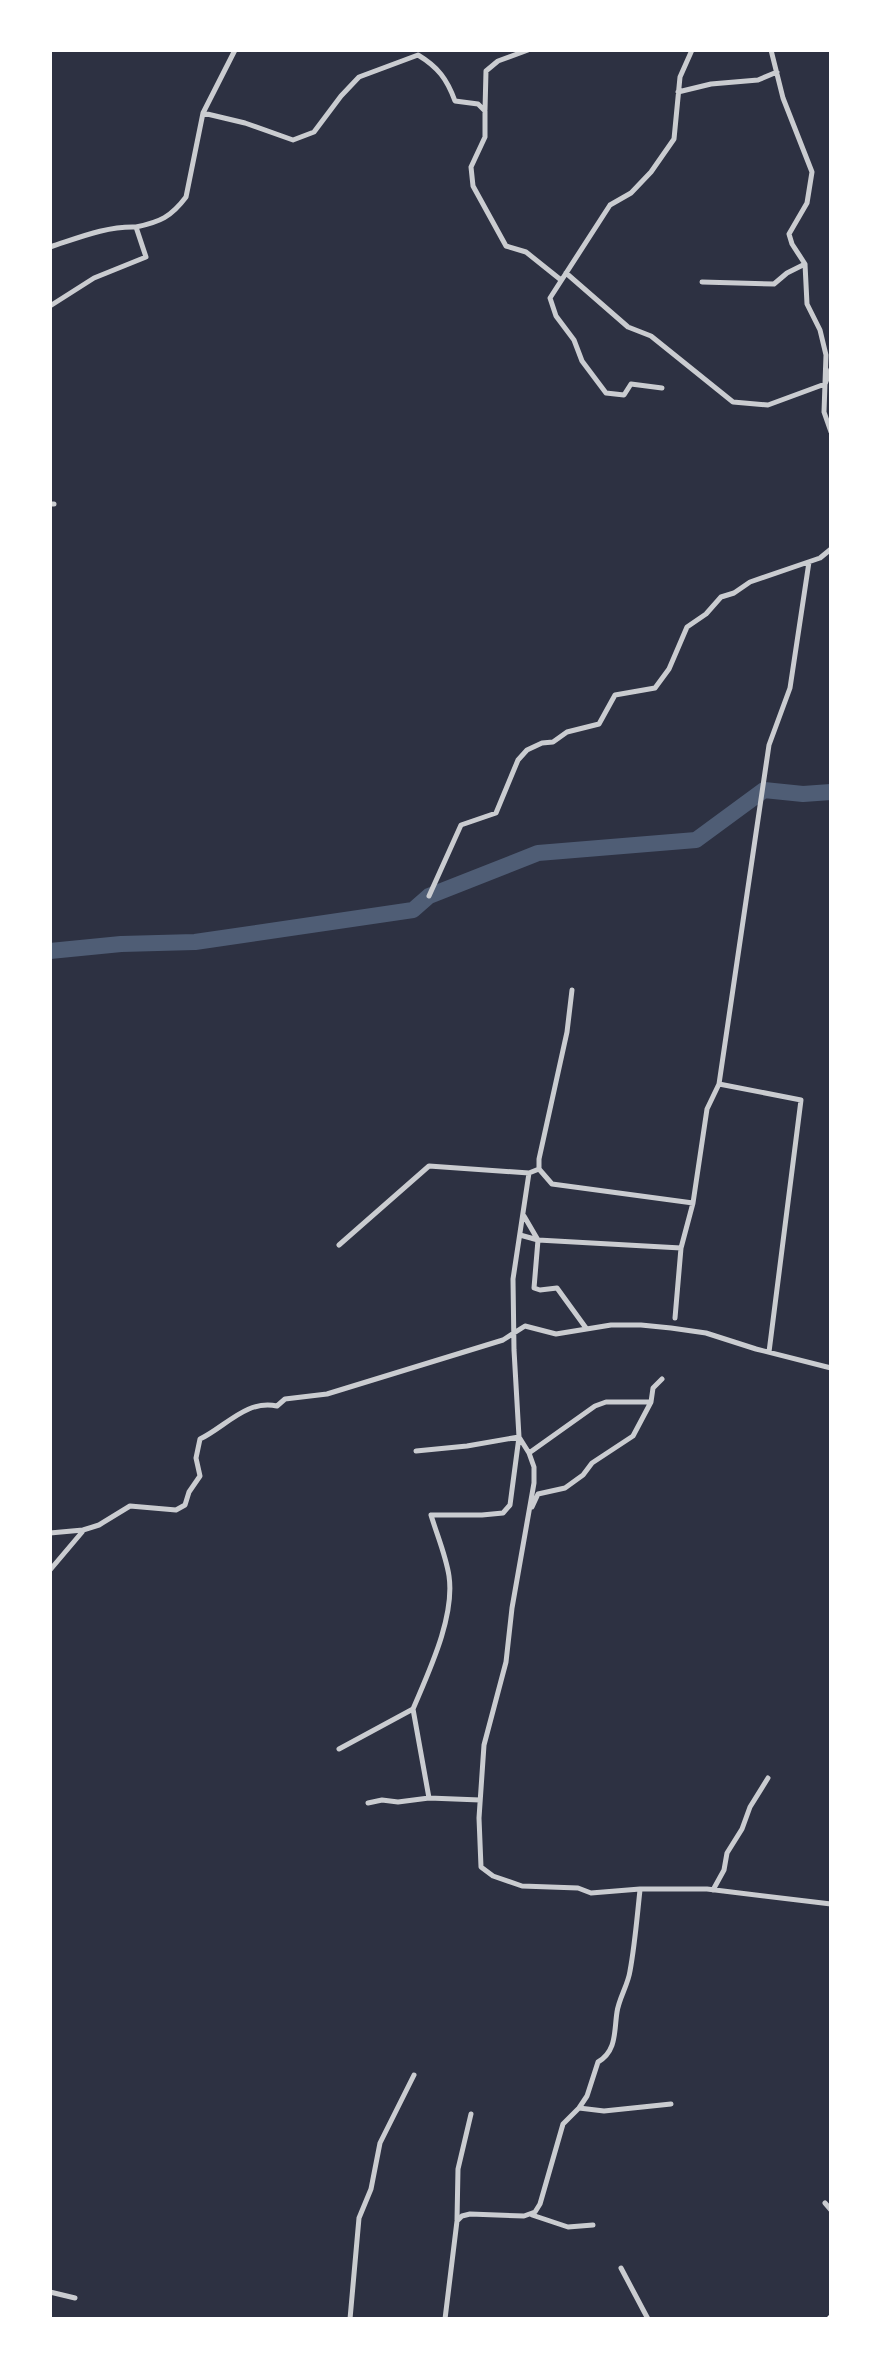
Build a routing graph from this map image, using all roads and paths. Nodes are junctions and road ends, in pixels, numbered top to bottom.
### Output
1 (235, 50) edge
2 (528, 50) edge
3 (692, 50) edge
4 (771, 50) edge
5 (777, 72) junction
6 (678, 92) junction
7 (485, 111) junction
8 (203, 113) junction
9 (136, 227) junction
10 (50, 247) edge
11 (805, 264) junction
12 (566, 273) junction
13 (561, 280) junction
14 (702, 282) dead end
15 (50, 306) edge
16 (831, 369) edge
17 (825, 384) junction
18 (662, 388) dead end
19 (831, 432) edge
20 (831, 549) edge
21 (809, 562) junction
22 (429, 896) dead end
23 (572, 990) dead end
24 (719, 1084) junction
25 (539, 1169) junction
26 (529, 1173) junction
27 (693, 1203) junction
28 (524, 1216) junction
29 (520, 1235) junction
30 (538, 1240) junction
31 (339, 1245) dead end
32 (681, 1248) junction
33 (675, 1318) dead end
34 (586, 1328) junction
35 (515, 1333) junction
36 (769, 1352) junction
37 (831, 1368) edge
38 (662, 1379) dead end
39 (651, 1402) junction
40 (519, 1437) junction
41 (416, 1451) dead end
42 (529, 1453) junction
43 (528, 1515) junction
44 (83, 1530) junction
45 (50, 1533) edge
46 (50, 1570) edge
47 (413, 1709) junction
48 (339, 1749) dead end
49 (768, 1778) dead end
50 (429, 1798) junction
51 (480, 1800) junction
52 (368, 1803) dead end
53 (640, 1889) junction
54 (713, 1890) junction
55 (831, 1904) edge
56 (414, 2075) dead end
57 (671, 2104) dead end
58 (579, 2108) junction
59 (471, 2114) dead end
60 (825, 2203) dead end
61 (831, 2210) edge
62 (531, 2215) junction
63 (457, 2221) junction
64 (593, 2225) dead end
65 (621, 2268) dead end
66 (50, 2292) edge
67 (75, 2298) dead end
68 (350, 2319) edge
69 (445, 2319) edge
70 (648, 2319) edge

1 - 8 street
2 - 7 street
3 - 6 street
4 - 5 street
5 - 6 street
5 - 11 street
6 - 12 street
7 - 8 street
7 - 13 street
8 - 9 street
9 - 10 street
9 - 15 street
11 - 14 street
11 - 17 street
12 - 13 street
12 - 17 street
13 - 18 street
16 - 17 street
17 - 19 street
20 - 21 street
21 - 22 street
21 - 24 street
23 - 25 street
24 - 27 street
24 - 36 street
25 - 26 street
25 - 27 street
26 - 28 street
26 - 31 street
27 - 32 street
28 - 29 street
28 - 30 street
29 - 30 street
29 - 35 street
30 - 32 street
30 - 34 street
32 - 33 street
34 - 35 street
34 - 36 street
35 - 40 street
35 - 44 street
36 - 37 street
38 - 39 street
39 - 42 street
39 - 43 street
40 - 41 street
40 - 42 street
40 - 47 street
42 - 43 street
43 - 51 street
44 - 45 street
44 - 46 street
47 - 48 street
47 - 50 street
49 - 54 street
50 - 51 street
50 - 52 street
51 - 53 street
53 - 54 street
53 - 58 street
54 - 55 street
56 - 68 street
57 - 58 street
58 - 62 street
59 - 63 street
60 - 61 street
62 - 63 street
62 - 64 street
63 - 69 street
65 - 70 street
66 - 67 street

